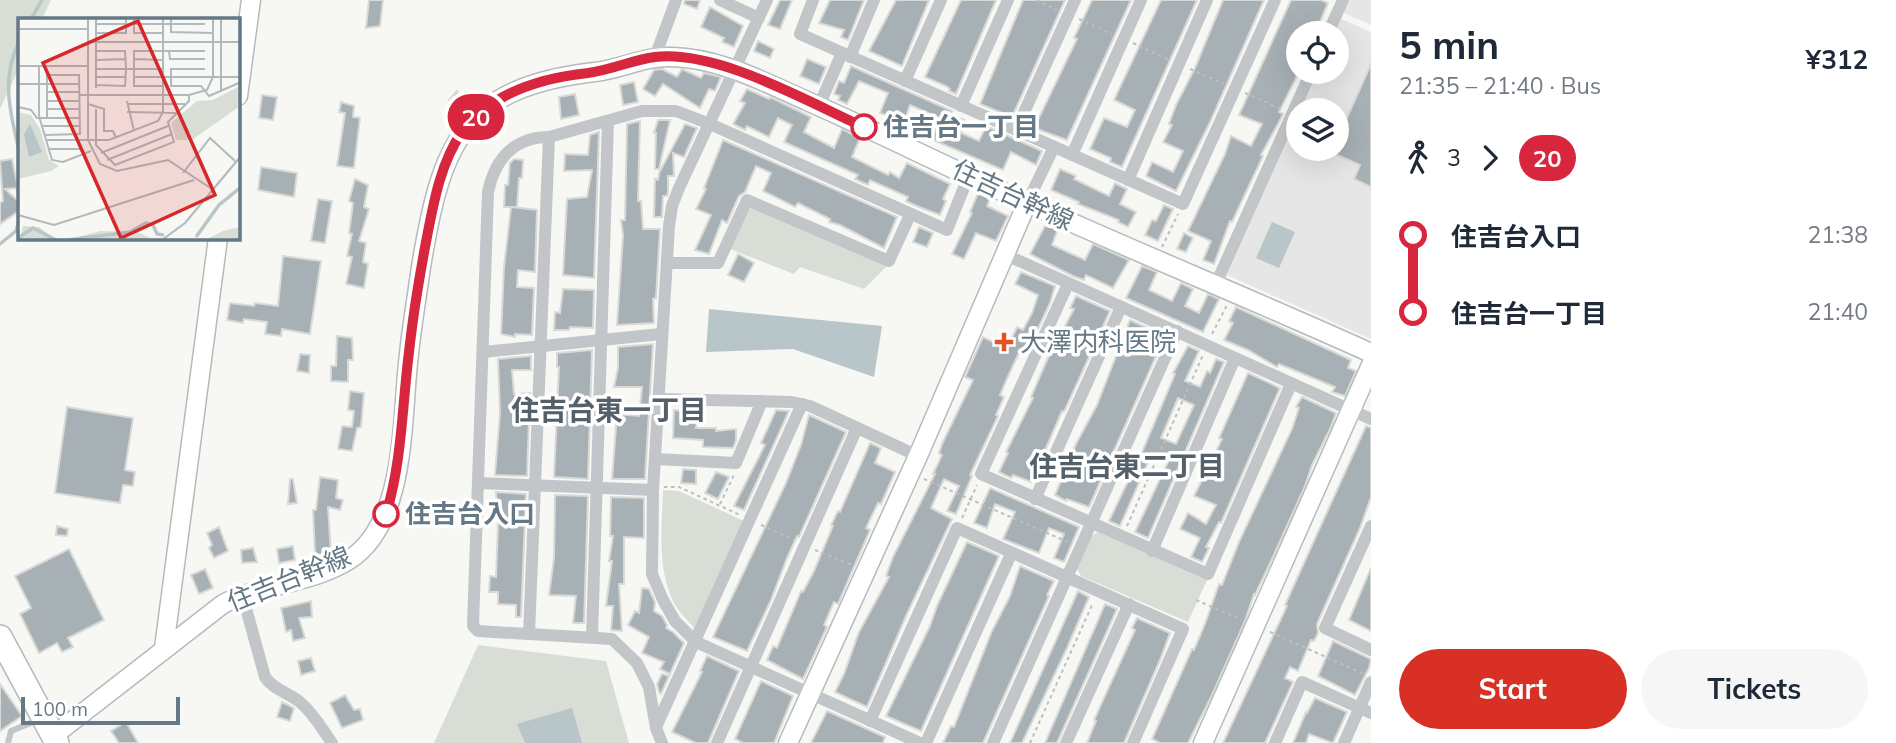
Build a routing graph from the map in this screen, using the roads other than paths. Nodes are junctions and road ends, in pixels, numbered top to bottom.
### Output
1 (251, 0) edge
2 (676, 0) edge
3 (720, 0) edge
4 (767, 0) edge
5 (813, 0) edge
6 (874, 0) edge
7 (941, 0) edge
8 (1008, 0) edge
9 (1075, 0) edge
10 (1141, 0) edge
11 (1207, 0) edge
12 (1275, 0) edge
13 (1343, 0) edge
14 (759, 18) junction
15 (1333, 21) edge
16 (846, 55) junction
17 (655, 57) junction
18 (734, 70) junction
19 (240, 81) edge
20 (905, 81) junction
21 (1306, 84) edge
22 (819, 106) junction
23 (961, 106) junction
24 (608, 121) junction
25 (710, 124) junction
26 (1016, 130) junction
27 (550, 137) junction
28 (1054, 147) junction
29 (1072, 155) junction
30 (970, 175) junction
31 (1128, 180) junction
32 (1027, 203) junction
33 (910, 215) junction
34 (218, 240) edge
35 (1006, 256) junction
36 (667, 263) junction
37 (1068, 284) junction
38 (1216, 284) junction
39 (1121, 307) junction
40 (1177, 331) junction
41 (661, 334) junction
42 (601, 340) junction
43 (540, 347) junction
44 (482, 352) junction
45 (1371, 353) edge
46 (1236, 358) junction
47 (1371, 365) edge
48 (1291, 384) junction
49 (659, 399) junction
50 (762, 401) junction
51 (802, 404) junction
52 (1350, 410) junction
53 (1371, 419) edge
54 (857, 428) junction
55 (918, 456) junction
56 (655, 458) junction
57 (479, 483) junction
58 (536, 487) junction
59 (653, 488) junction
60 (596, 489) junction
61 (1035, 499) junction
62 (1090, 524) junction
63 (1371, 526) edge
64 (1152, 551) junction
65 (1011, 554) junction
66 (1068, 577) junction
67 (242, 594) junction
68 (1129, 604) junction
69 (529, 634) junction
70 (0, 637) edge
71 (592, 637) junction
72 (696, 642) junction
73 (164, 648) junction
74 (1371, 650) edge
75 (751, 667) junction
76 (1371, 680) edge
77 (810, 695) junction
78 (1365, 710) edge
79 (870, 721) junction
80 (656, 728) junction
81 (51, 732) edge
82 (8, 743) edge
83 (332, 743) edge
84 (662, 743) edge
85 (717, 743) edge
86 (789, 743) edge
87 (920, 743) edge
88 (926, 743) edge
89 (993, 743) edge
90 (1066, 743) edge
91 (1133, 743) edge
92 (1203, 743) edge
93 (1275, 743) edge
94 (1344, 743) edge

1 - 19 street
2 - 17 street
3 - 14 street
4 - 14 street
5 - 16 street
6 - 16 street
7 - 20 street
8 - 23 street
9 - 26 street
10 - 29 street
11 - 31 street
12 - 31 street
13 - 15 street
14 - 18 street
16 - 20 street
16 - 22 street
17 - 18 street, 住吉台幹線
17 - 67 street, 住吉台幹線
18 - 22 street, 住吉台幹線
18 - 25 street
20 - 23 street
21 - 38 street
22 - 30 street, 住吉台幹線
23 - 26 street
24 - 25 street
24 - 27 street
24 - 42 street
25 - 33 street
25 - 36 street
26 - 28 street
27 - 43 street
27 - 44 street
28 - 29 street
28 - 32 street
29 - 31 street
30 - 32 street, 住吉台幹線
30 - 33 street
32 - 35 street
32 - 38 street, 住吉台幹線
33 - 36 street
34 - 73 street
35 - 37 street
35 - 55 street
36 - 41 street
37 - 39 street
37 - 61 street
38 - 45 street, 住吉台幹線
39 - 40 street
39 - 61 street
40 - 46 street
40 - 62 street
41 - 42 street
41 - 49 street
42 - 43 street
42 - 60 street
43 - 44 street
43 - 58 street
44 - 57 street
46 - 48 street
46 - 64 street
47 - 52 street
48 - 52 street
48 - 64 street
49 - 50 street
49 - 56 street
50 - 51 street
50 - 56 street
51 - 54 street
51 - 72 street
52 - 53 street
52 - 92 street
54 - 55 street
54 - 75 street
55 - 77 street
56 - 59 street
57 - 58 street
57 - 69 street
58 - 60 street
58 - 69 street
59 - 60 street
59 - 72 street
60 - 71 street
61 - 62 street
62 - 64 street
62 - 66 street
63 - 74 street
65 - 66 street
65 - 79 street
65 - 88 street
66 - 68 street
66 - 89 street
67 - 73 street, 住吉台幹線
67 - 83 street
68 - 90 street
68 - 91 street
69 - 71 street
70 - 81 highway
71 - 80 street
72 - 75 street
72 - 80 street
73 - 81 street, 住吉台幹線
75 - 77 street
75 - 85 street
76 - 78 street
77 - 79 street
77 - 86 street
78 - 93 street
78 - 94 street
79 - 87 street
80 - 84 street
81 - 82 lane

